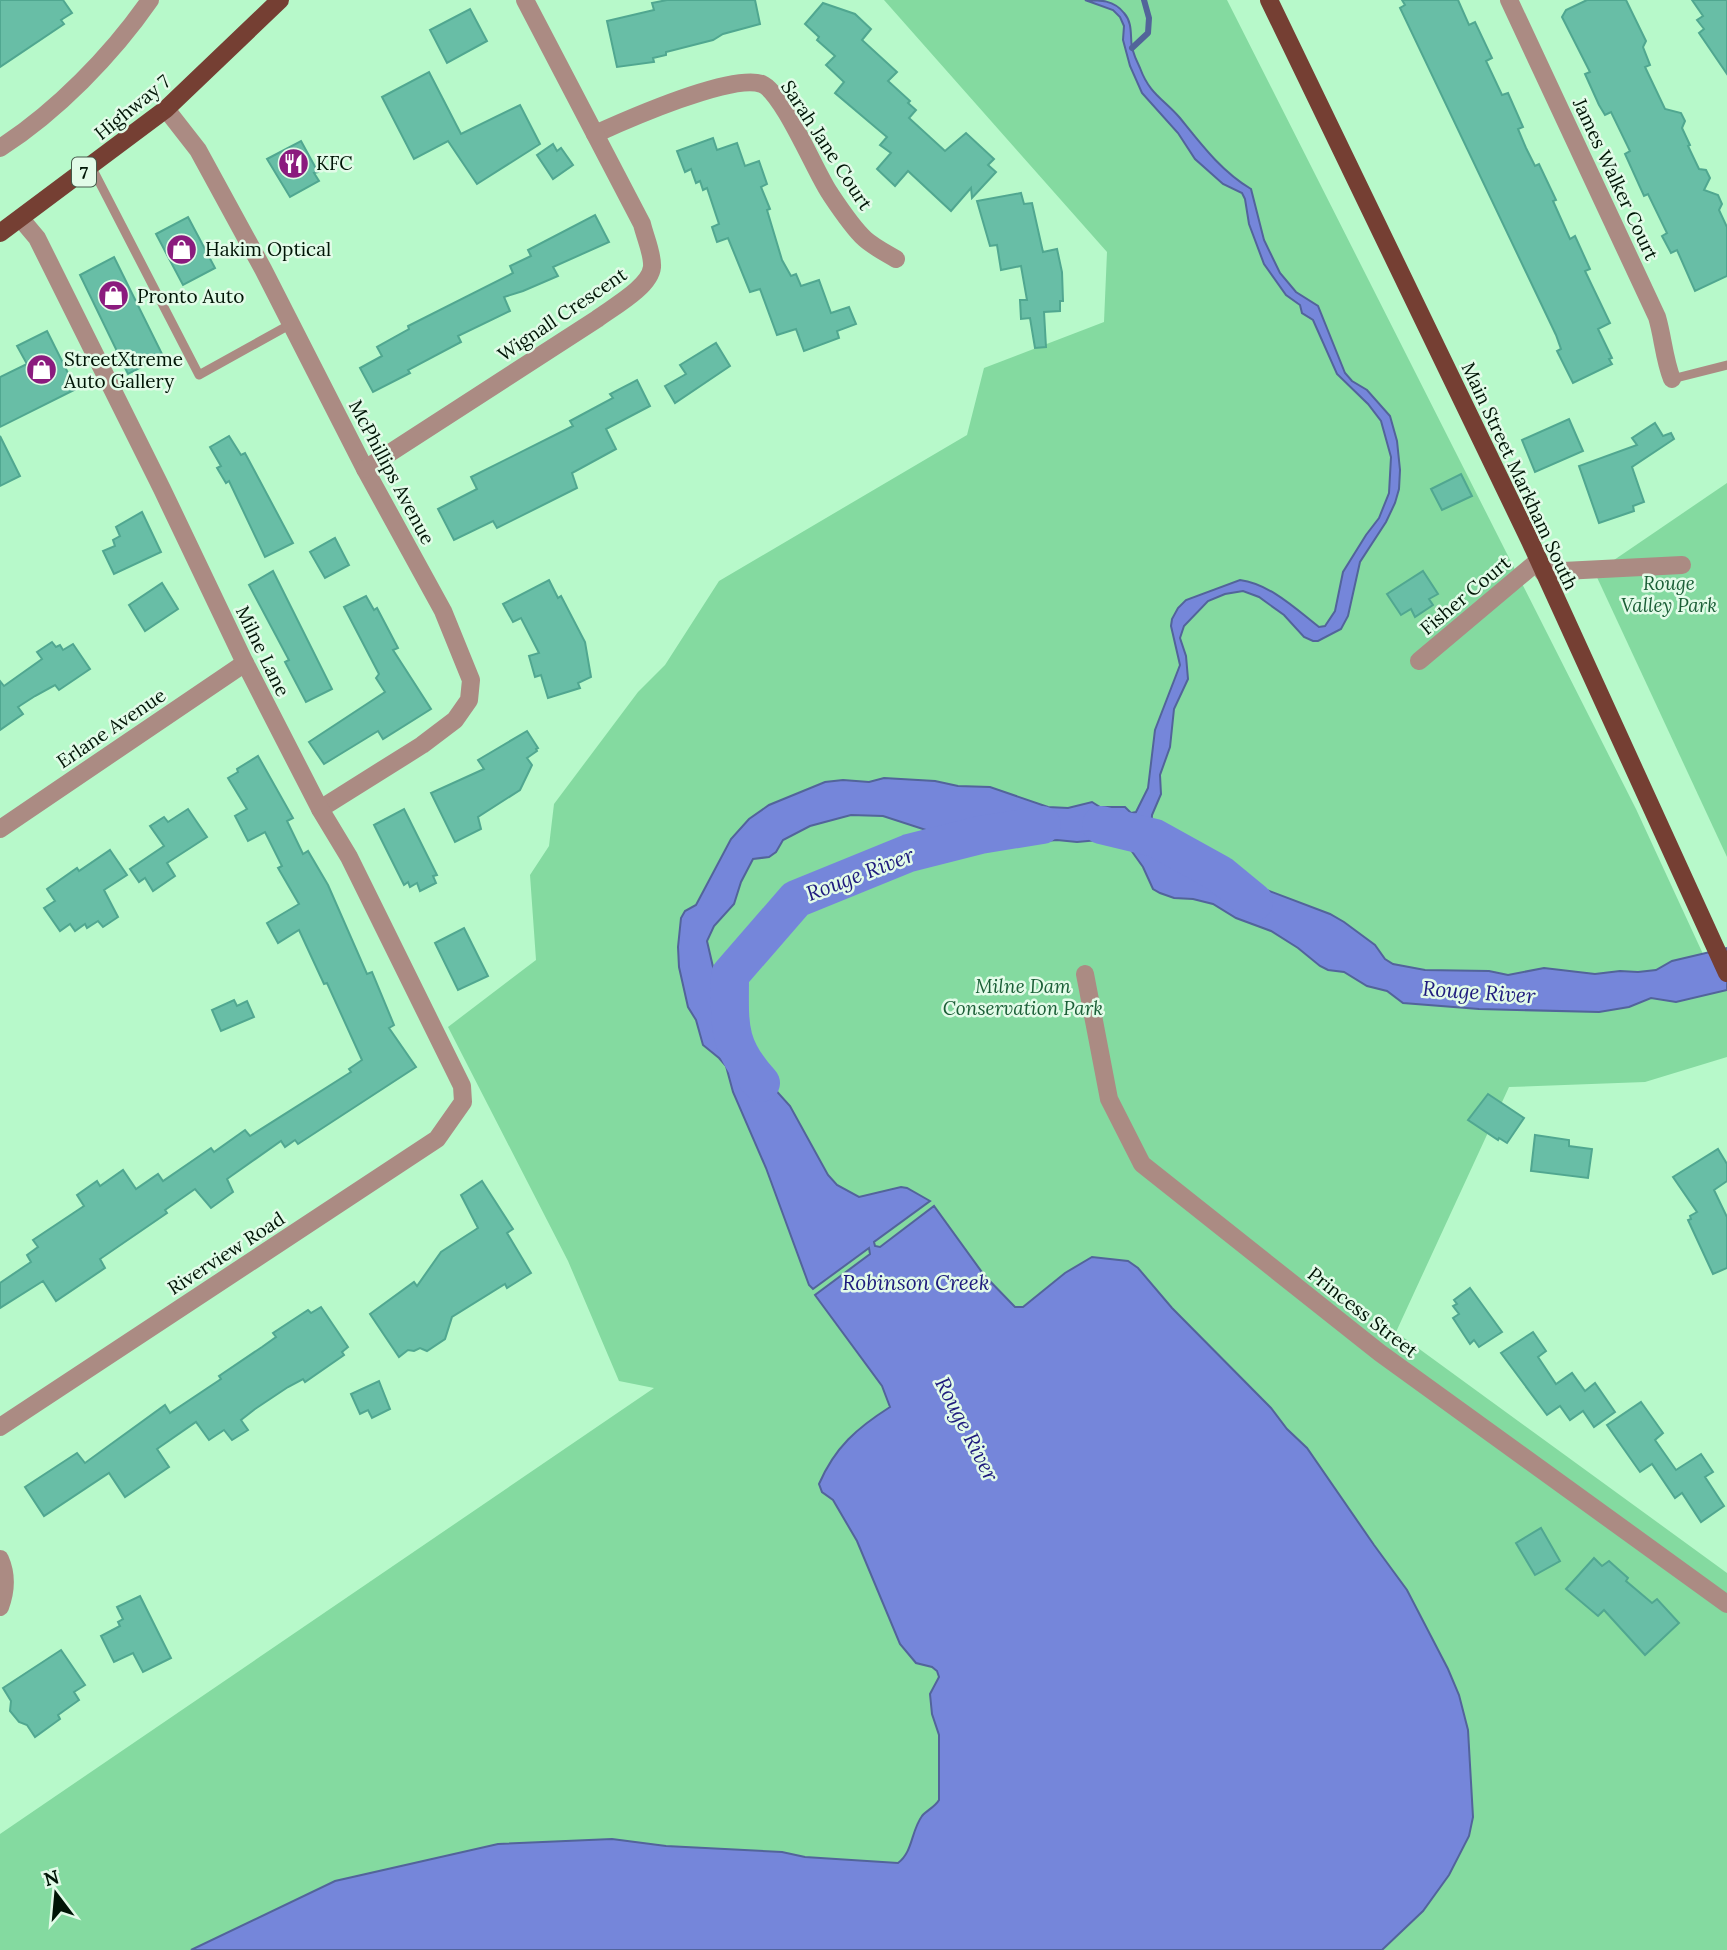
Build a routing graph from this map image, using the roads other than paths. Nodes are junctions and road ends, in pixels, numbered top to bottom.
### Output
1 (150, 0) edge
2 (280, 0) edge
3 (525, 0) edge
4 (1269, 0) edge
5 (1509, 0) edge
6 (166, 108) junction
7 (595, 134) junction
8 (0, 148) edge
9 (91, 166) junction
10 (21, 219) junction
11 (0, 233) edge
12 (896, 260) dead end
13 (291, 324) junction
14 (1727, 365) edge
15 (1672, 379) joint
16 (366, 469) junction
17 (1682, 565) dead end
18 (1541, 566) junction
19 (1419, 661) dead end
20 (244, 663) junction
21 (320, 809) junction
22 (0, 829) edge
23 (1727, 973) edge
24 (1085, 974) dead end
25 (463, 1102) joint
26 (0, 1427) edge
27 (0, 1559) edge
28 (1727, 1604) edge
29 (0, 1607) edge

1 - 8 street
2 - 6 main road, Highway 7 / 7
3 - 7 street
4 - 18 main road, Main Street Markham South
5 - 15 street, James Walker Court
6 - 9 main road, Highway 7 / 7
6 - 13 street, McPhillips Avenue
7 - 12 street, Sarah Jane Court
7 - 16 street, Wignall Crescent
9 - 10 main road, Highway 7 / 7
9 - 13 lane
10 - 11 main road, Highway 7 / 7
10 - 20 street, Milne Lane
13 - 16 street, McPhillips Avenue
14 - 15 lane
16 - 21 street, McPhillips Avenue
17 - 18 street
18 - 19 street, Fisher Court
18 - 23 main road, Main Street Markham South
20 - 21 street, Milne Lane
20 - 22 street, Erlane Avenue
21 - 25 street, Milne Lane
24 - 28 street, Princess Street
25 - 26 street, Riverview Road
27 - 29 street

